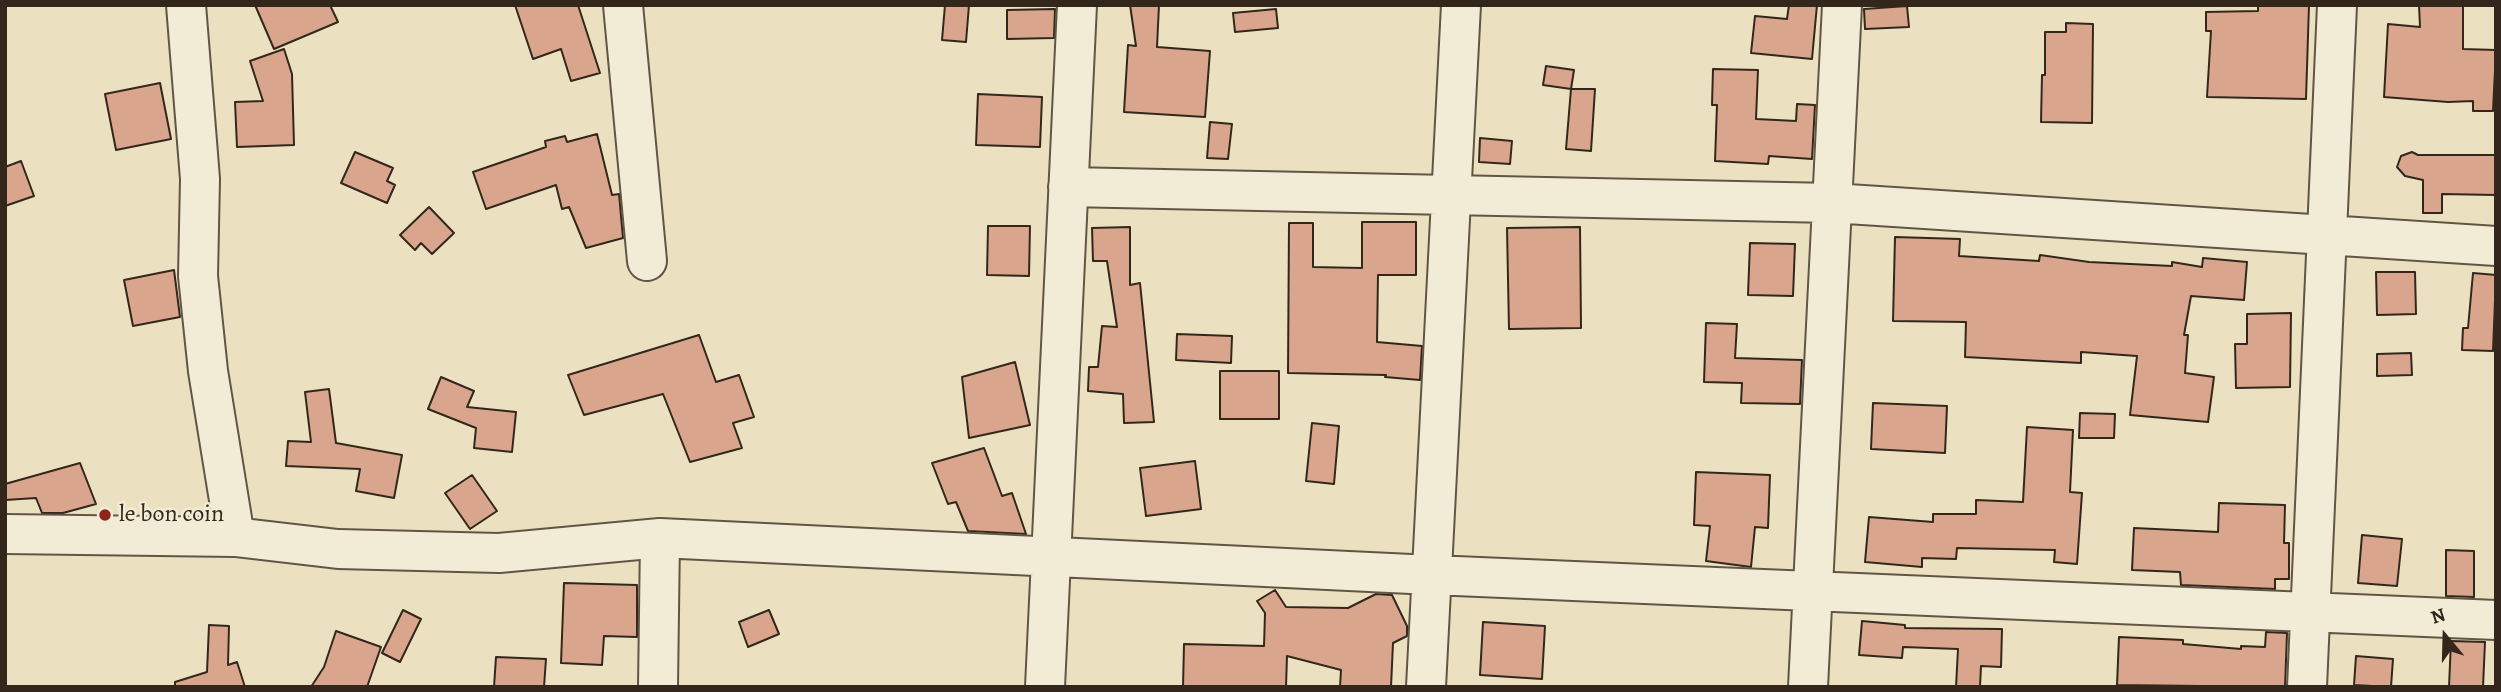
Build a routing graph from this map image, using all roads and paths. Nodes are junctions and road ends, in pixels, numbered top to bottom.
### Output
1 (186, 5) edge
2 (623, 5) edge
3 (1077, 5) edge
4 (1461, 5) edge
5 (1842, 5) edge
6 (2337, 5) edge
7 (1069, 187) junction
8 (1451, 194) junction
9 (1832, 203) junction
10 (2326, 235) junction
11 (2496, 246) edge
12 (647, 261) dead end
13 (5, 534) edge
14 (235, 537) junction
15 (660, 538) junction
16 (1051, 555) junction
17 (1432, 575) junction
18 (1813, 589) junction
19 (2311, 612) junction
20 (2496, 620) edge
21 (658, 687) edge
22 (1045, 687) edge
23 (1426, 687) edge
24 (1808, 687) edge
25 (2307, 687) edge

1 - 14 street
2 - 12 street
3 - 7 street
4 - 8 street
5 - 9 street
6 - 10 street
7 - 8 street
7 - 16 street
8 - 9 street
8 - 17 street
9 - 10 street
9 - 18 street
10 - 11 street
10 - 19 street
13 - 14 street
14 - 15 street
15 - 16 street
15 - 21 street
16 - 17 street
16 - 22 street
17 - 18 street
17 - 23 street
18 - 19 street
18 - 24 street
19 - 20 street
19 - 25 street

